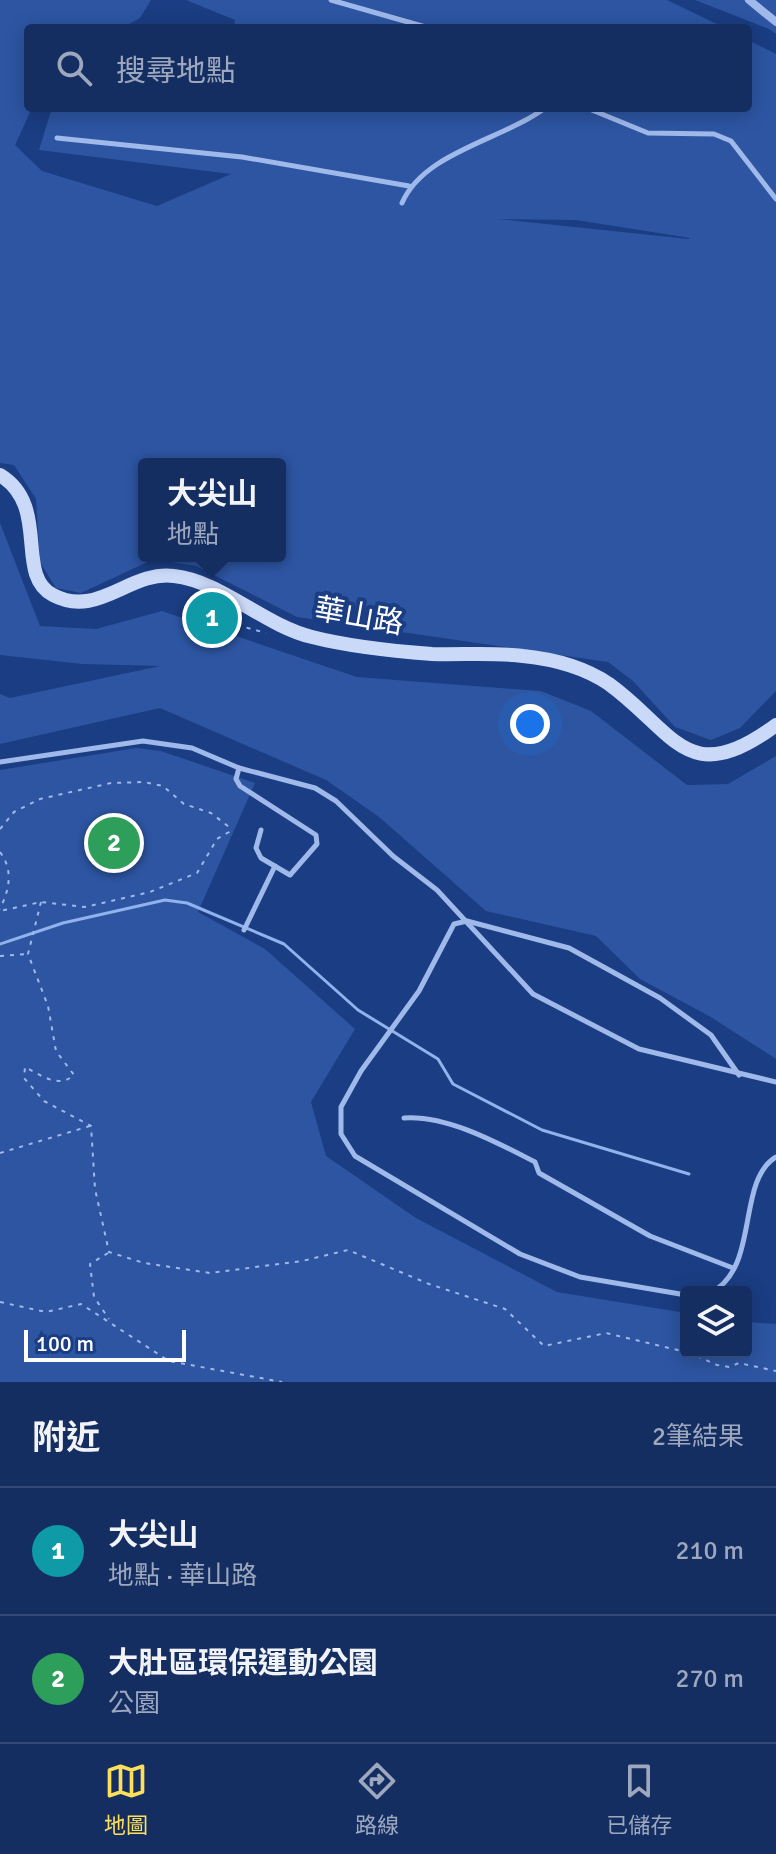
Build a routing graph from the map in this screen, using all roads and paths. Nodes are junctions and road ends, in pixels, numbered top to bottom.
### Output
1 (331, 0) edge
2 (749, 0) edge
3 (775, 19) edge
4 (415, 24) edge
5 (539, 112) edge
6 (597, 112) edge
7 (57, 138) dead end
8 (409, 186) junction
9 (776, 199) edge
10 (402, 203) dead end
11 (0, 475) edge
12 (208, 617) dead end
13 (268, 633) dead end
14 (776, 725) edge
15 (0, 762) edge
16 (239, 768) junction
17 (0, 829) edge
18 (261, 830) dead end
19 (0, 852) edge
20 (275, 866) junction
21 (41, 902) junction
22 (0, 911) edge
23 (467, 921) junction
24 (244, 930) dead end
25 (28, 954) junction
26 (0, 956) edge
27 (739, 1075) junction
28 (776, 1082) edge
29 (404, 1118) dead end
30 (91, 1126) junction
31 (0, 1153) edge
32 (776, 1157) edge
33 (109, 1252) junction
34 (733, 1268) junction
35 (717, 1286) edge
36 (680, 1294) edge
37 (0, 1302) edge
38 (110, 1321) junction
39 (680, 1350) edge
40 (701, 1358) edge
41 (775, 1372) edge
42 (282, 1382) edge

1 - 4 lane
2 - 3 street
5 - 8 lane
6 - 9 lane
7 - 8 lane
8 - 10 lane
11 - 14 street, 華山路
12 - 13 path
15 - 16 lane
16 - 20 lane
16 - 23 lane
17 - 21 path
18 - 20 lane
19 - 22 path
20 - 24 lane
21 - 22 path
21 - 25 path
23 - 27 lane
23 - 27 lane
23 - 36 lane
25 - 26 path
25 - 30 path
27 - 28 lane
29 - 34 lane
30 - 31 path
30 - 33 path
32 - 34 lane
33 - 38 path
33 - 39 path
34 - 35 lane
37 - 38 path
38 - 42 path
40 - 41 path

